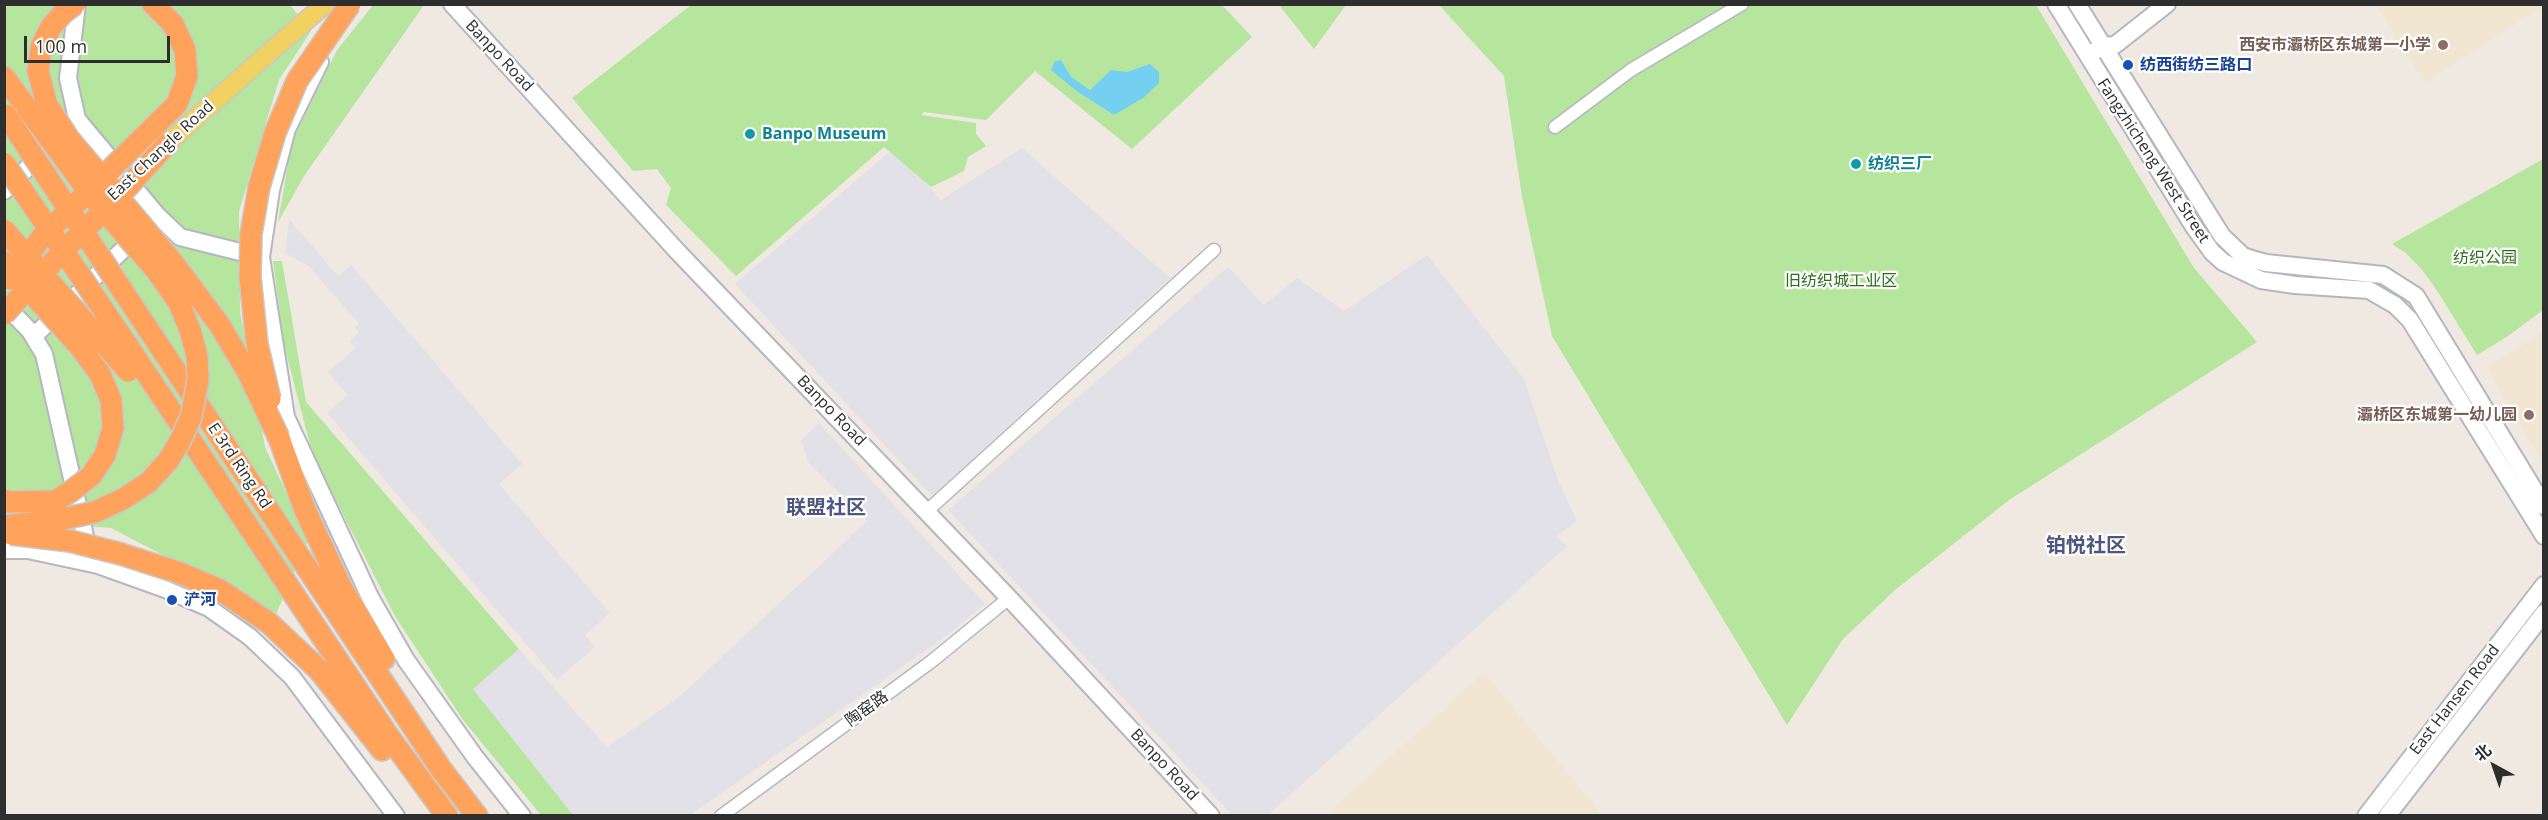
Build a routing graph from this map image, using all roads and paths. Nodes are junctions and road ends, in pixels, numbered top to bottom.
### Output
1 (76, 4) edge
2 (153, 4) edge
3 (309, 4) edge
4 (325, 4) edge
5 (350, 4) edge
6 (358, 4) edge
7 (452, 4) edge
8 (1742, 4) edge
9 (2056, 4) edge
10 (2077, 4) edge
11 (2167, 4) edge
12 (2103, 46) junction
13 (2086, 56) junction
14 (4, 77) edge
15 (5, 114) edge
16 (77, 119) junction
17 (1555, 127) dead end
18 (168, 143) junction
19 (4, 163) edge
20 (4, 191) edge
21 (158, 215) junction
22 (4, 230) edge
23 (1214, 250) dead end
24 (261, 257) junction
25 (6, 276) edge
26 (4, 304) edge
27 (4, 314) edge
28 (34, 336) junction
29 (132, 365) junction
30 (279, 438) junction
31 (4, 500) edge
32 (2544, 506) edge
33 (927, 511) junction
34 (4, 526) edge
35 (4, 534) edge
36 (2544, 536) edge
37 (4, 550) edge
38 (82, 562) junction
39 (2544, 585) edge
40 (1008, 598) junction
41 (2544, 613) edge
42 (441, 769) junction
43 (396, 816) edge
44 (433, 816) edge
45 (447, 816) edge
46 (477, 816) edge
47 (522, 816) edge
48 (721, 816) edge
49 (1211, 816) edge
50 (2366, 816) edge
51 (2386, 816) edge

1 - 16 main road
1 - 30 highway, bridge
2 - 25 highway, bridge
3 - 25 main road, East Changle Road, bridge
4 - 18 main road, East Changle Road, bridge
5 - 30 highway, bridge
6 - 24 main road
7 - 33 main road, Banpo Road
8 - 17 street
9 - 13 main road, Fangzhicheng West Street
10 - 12 main road, Fangzhicheng West Street
11 - 12 main road
12 - 13 main road
12 - 32 main road, Fangzhicheng West Street
13 - 36 main road, Fangzhicheng West Street
14 - 34 highway, bridge
15 - 42 highway, E 3rd Ring Rd, bridge
16 - 20 main road
16 - 21 main road
18 - 26 main road, East Changle Road, bridge
18 - 27 highway, bridge
19 - 29 highway, bridge
21 - 24 main road
21 - 28 main road
22 - 29 highway, bridge
23 - 33 street
24 - 47 main road
25 - 31 highway, bridge
26 - 28 main road
28 - 38 main road
29 - 45 highway
30 - 42 highway
33 - 40 main road, Banpo Road
35 - 44 highway, bridge
37 - 38 main road
38 - 43 main road
39 - 50 main road, East Hansen Road
40 - 48 street, 陶窑路
40 - 49 main road, Banpo Road
41 - 51 main road, East Hansen Road
42 - 46 highway, E 3rd Ring Rd

